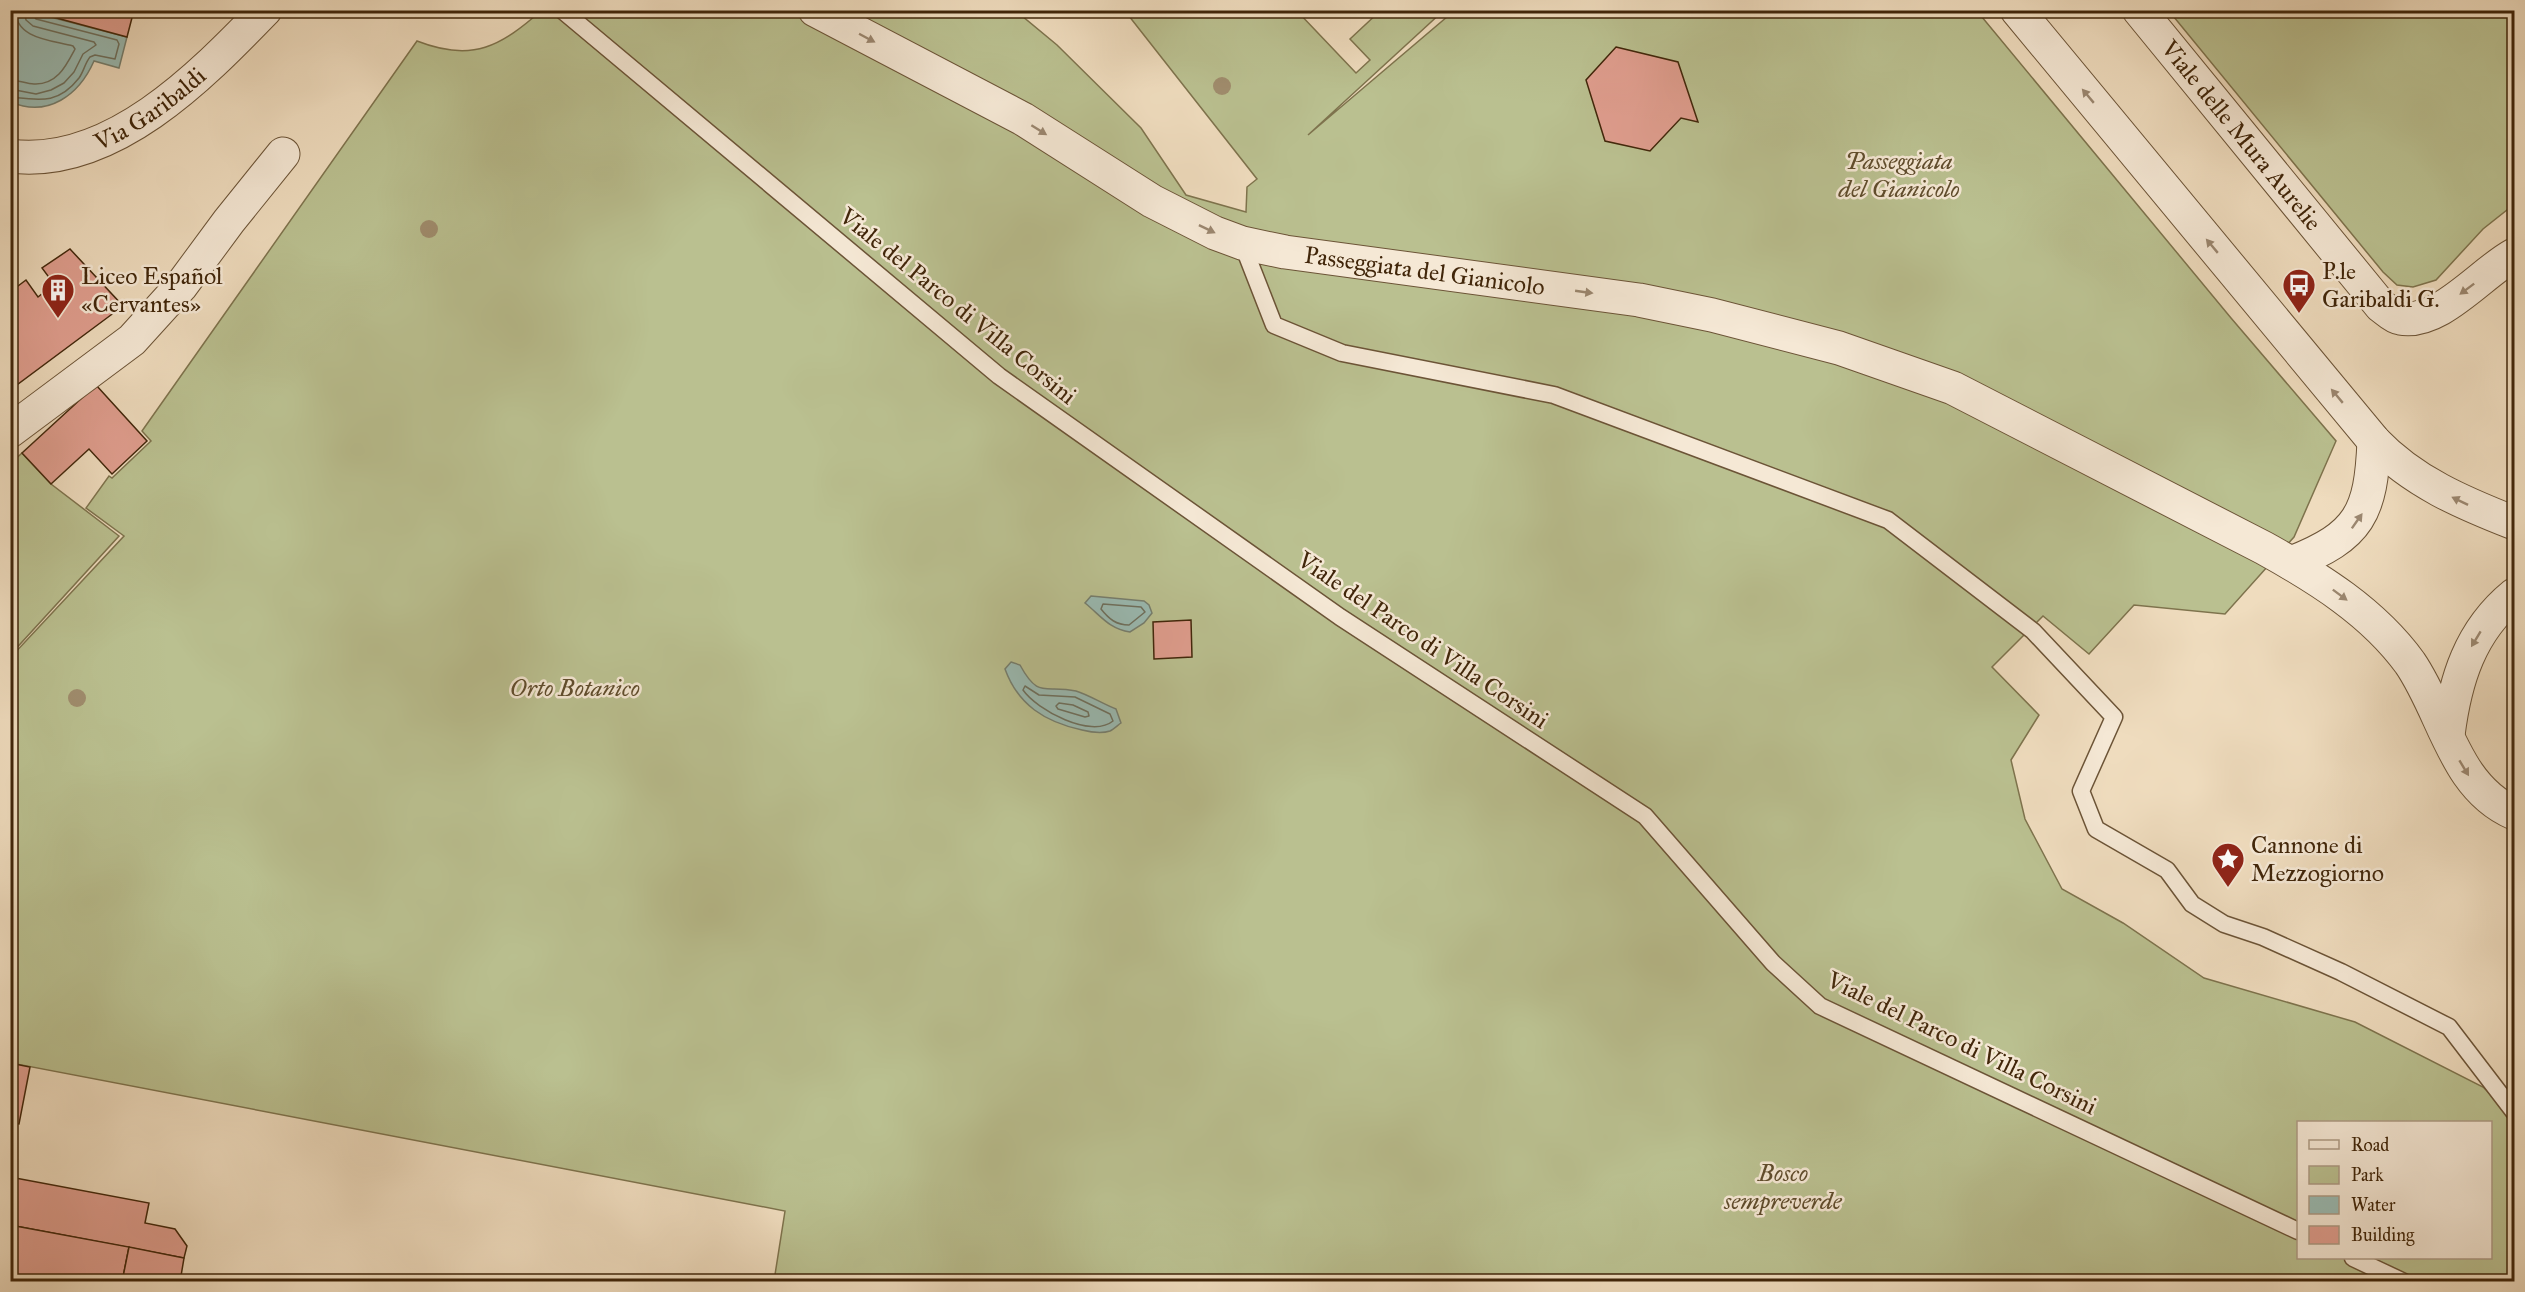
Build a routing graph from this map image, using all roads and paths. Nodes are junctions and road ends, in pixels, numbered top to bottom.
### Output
1 (265, 10) edge
2 (561, 10) edge
3 (815, 10) edge
4 (2017, 10) edge
5 (2139, 10) edge
6 (283, 154) dead end
7 (10, 156) edge
8 (1242, 243) junction
9 (2514, 255) edge
10 (10, 431) edge
11 (2374, 441) junction
12 (2514, 523) edge
13 (2291, 563) junction
14 (2514, 595) edge
15 (2448, 735) junction
16 (2514, 813) edge
17 (2514, 1112) edge
18 (2297, 1231) edge
19 (2358, 1259) edge
20 (2404, 1281) edge

1 - 7 street, Via Garibaldi
2 - 18 lane, Viale del Parco di Villa Corsini
3 -> 8 street, Passeggiata del Gianicolo
11 -> 4 street
9 -> 5 street, Viale delle Mura Aurelie
6 - 10 street
8 -> 13 street, Passeggiata del Gianicolo
8 - 17 lane
12 -> 11 street
13 -> 11 street
13 -> 15 street, Passeggiata del Gianicolo
14 -> 15 street
15 -> 16 street, Passeggiata del Gianicolo
19 - 20 lane

